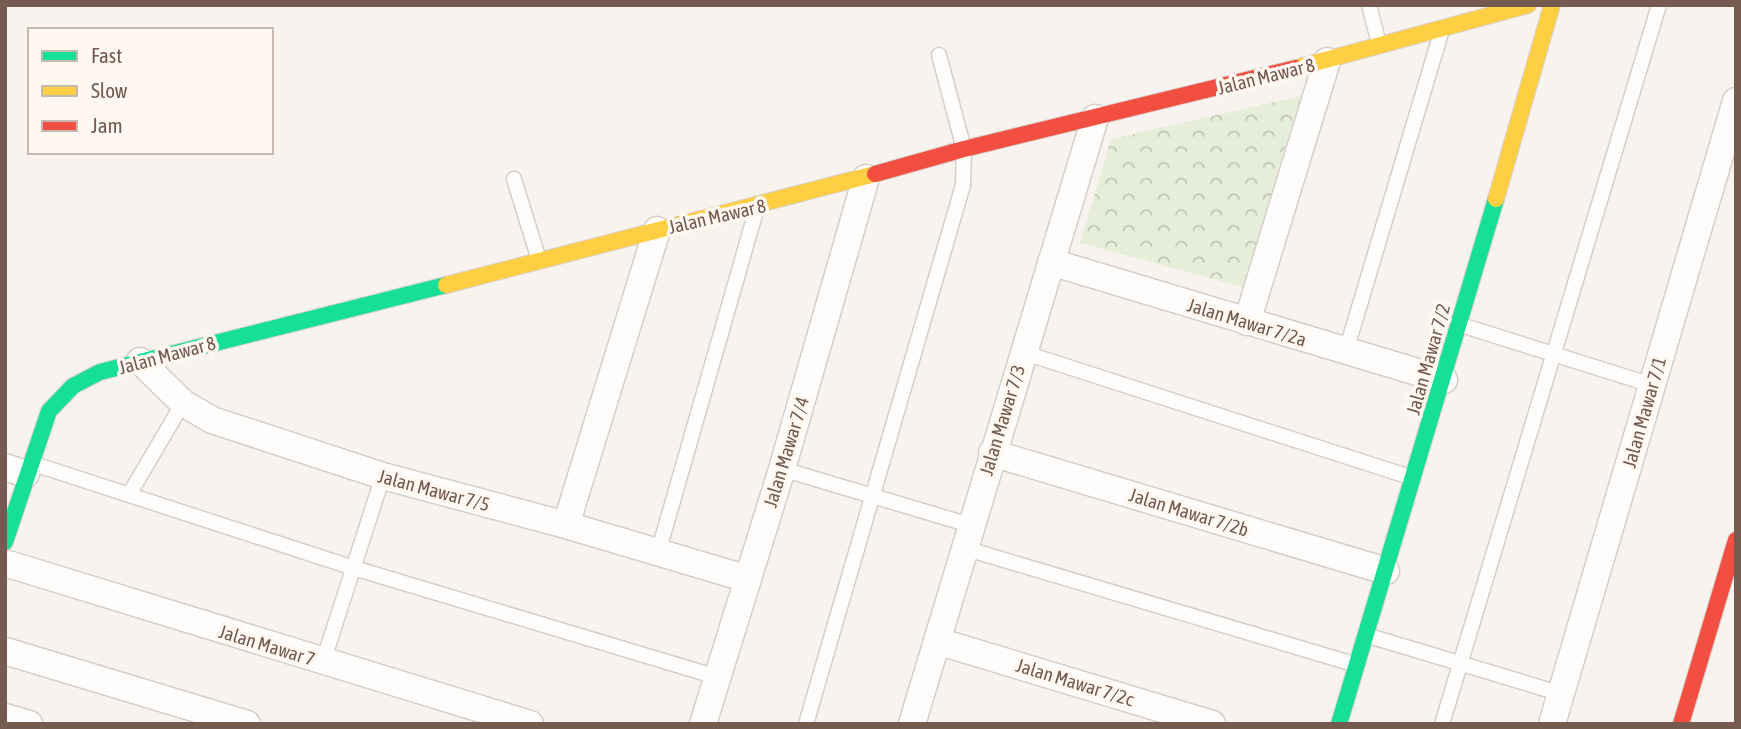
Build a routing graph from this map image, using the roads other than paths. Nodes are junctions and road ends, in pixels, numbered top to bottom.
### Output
1 (1369, 5) edge
2 (1528, 5) edge
3 (1552, 5) edge
4 (1659, 5) edge
5 (1442, 28) junction
6 (1379, 46) junction
7 (939, 55) dead end
8 (1327, 61) junction
9 (1736, 101) edge
10 (1095, 118) junction
11 (964, 149) junction
12 (866, 178) junction
13 (514, 179) dead end
14 (757, 207) junction
15 (657, 230) junction
16 (539, 260) junction
17 (1051, 262) junction
18 (1247, 322) junction
19 (1460, 325) junction
20 (1346, 351) junction
21 (1023, 352) junction
22 (1555, 353) junction
23 (140, 361) junction
24 (1444, 380) junction
25 (1652, 385) junction
26 (183, 403) junction
27 (992, 453) junction
28 (20, 468) edge
29 (782, 469) junction
30 (383, 476) junction
31 (1414, 479) junction
32 (130, 493) junction
33 (874, 499) junction
34 (566, 525) junction
35 (967, 537) junction
36 (1736, 540) edge
37 (5, 541) edge
38 (658, 553) junction
39 (5, 563) edge
40 (354, 568) junction
41 (1386, 571) junction
42 (748, 579) junction
43 (1368, 636) junction
44 (937, 641) junction
45 (5, 651) edge
46 (323, 663) junction
47 (1460, 663) junction
48 (1358, 665) junction
49 (717, 677) junction
50 (1562, 694) junction
51 (5, 717) edge
52 (29, 724) edge
53 (247, 724) edge
54 (530, 724) edge
55 (703, 724) edge
56 (806, 724) edge
57 (912, 724) edge
58 (1212, 724) edge
59 (1339, 724) edge
60 (1442, 724) edge
61 (1552, 724) edge
62 (1681, 724) edge

1 - 6 lane
2 - 5 street, Jalan Mawar 8
3 - 19 street, Jalan Mawar 7/2
4 - 22 lane
5 - 6 street, Jalan Mawar 8
5 - 20 lane
6 - 8 street, Jalan Mawar 8
7 - 11 lane
8 - 10 street, Jalan Mawar 8
8 - 18 street
9 - 25 street, Jalan Mawar 7/1
10 - 11 street, Jalan Mawar 8
10 - 17 street, Jalan Mawar 7/3
11 - 12 street, Jalan Mawar 8
11 - 33 lane
12 - 14 street, Jalan Mawar 8
12 - 29 street, Jalan Mawar 7/4
13 - 16 lane
14 - 15 street, Jalan Mawar 8
14 - 38 lane
15 - 16 street, Jalan Mawar 8
15 - 34 street
16 - 23 street, Jalan Mawar 8
17 - 18 street, Jalan Mawar 7/2a
17 - 21 street, Jalan Mawar 7/3
18 - 20 street, Jalan Mawar 7/2a
19 - 22 lane
19 - 24 street, Jalan Mawar 7/2
20 - 24 street, Jalan Mawar 7/2a
21 - 27 street, Jalan Mawar 7/3
21 - 31 lane
22 - 25 lane
22 - 47 lane
23 - 26 street, Jalan Mawar 7/5
23 - 28 street, Jalan Mawar 8
24 - 31 street, Jalan Mawar 7/2
25 - 50 street, Jalan Mawar 7/1
26 - 30 street, Jalan Mawar 7/5
26 - 32 lane
27 - 35 street, Jalan Mawar 7/3
27 - 41 street, Jalan Mawar 7/2b
28 - 32 lane
28 - 37 street, Jalan Mawar 8
29 - 33 lane
29 - 42 street, Jalan Mawar 7/4
30 - 34 street, Jalan Mawar 7/5
30 - 40 lane
31 - 41 street, Jalan Mawar 7/2
32 - 40 lane
33 - 35 lane
33 - 56 lane
34 - 38 street, Jalan Mawar 7/5
35 - 44 street, Jalan Mawar 7/3
35 - 48 lane
36 - 62 street
38 - 42 street, Jalan Mawar 7/5
39 - 46 street, Jalan Mawar 7
40 - 46 lane
40 - 49 lane
41 - 43 street, Jalan Mawar 7/2
42 - 49 street, Jalan Mawar 7/4
43 - 47 lane
43 - 48 street, Jalan Mawar 7/2
44 - 57 street, Jalan Mawar 7/3
44 - 58 street, Jalan Mawar 7/2c
45 - 53 street
46 - 54 street, Jalan Mawar 7
47 - 50 lane
47 - 60 lane
48 - 59 street, Jalan Mawar 7/2
49 - 55 street, Jalan Mawar 7/4
50 - 61 street, Jalan Mawar 7/1
51 - 52 street

